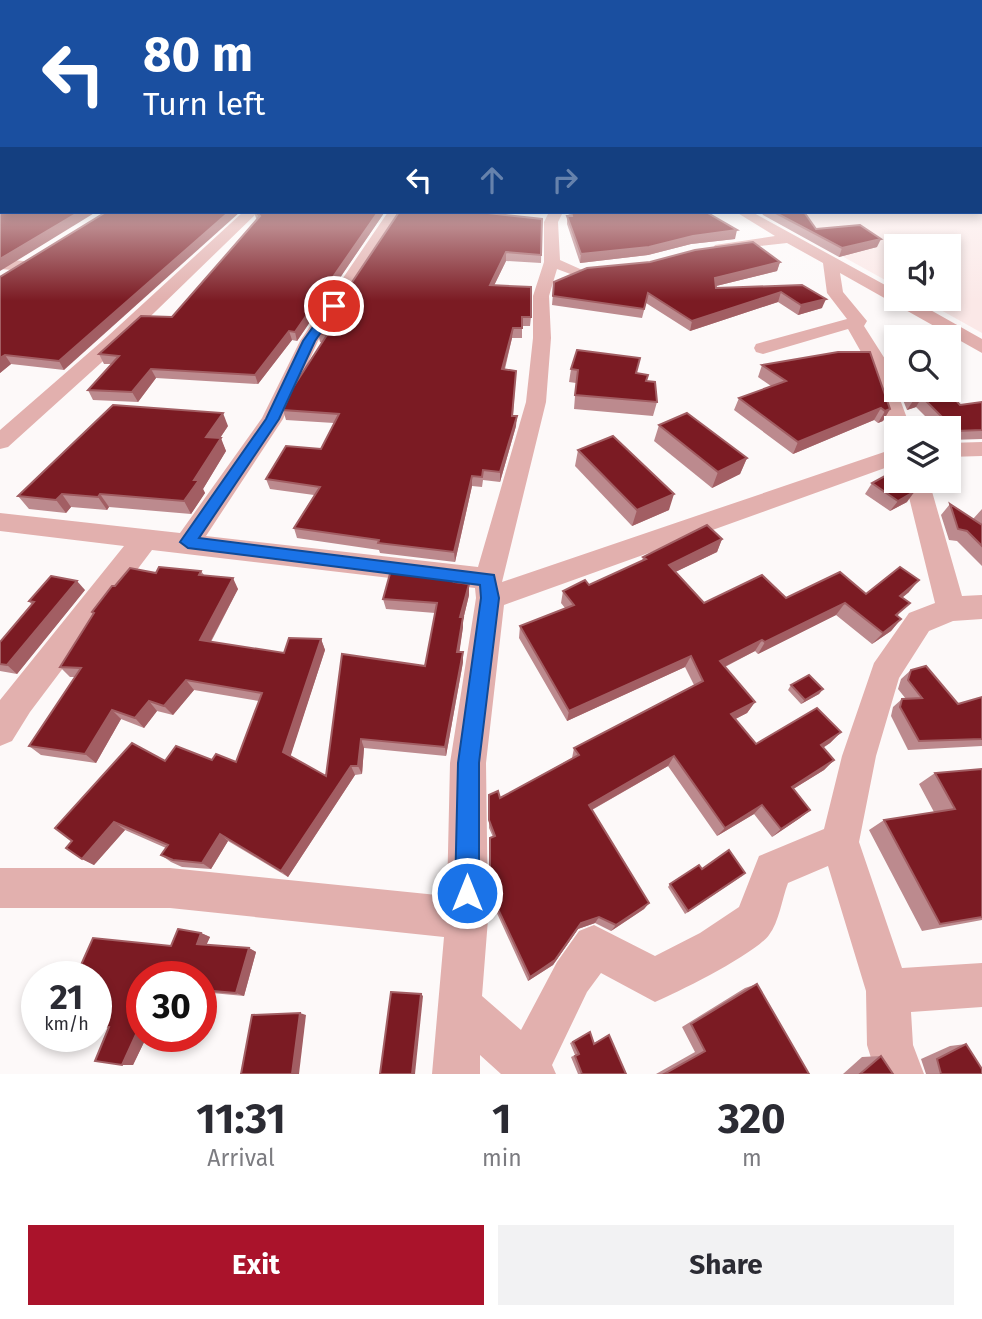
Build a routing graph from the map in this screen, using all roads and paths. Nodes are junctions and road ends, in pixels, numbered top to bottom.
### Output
1 (249, 214) edge
2 (394, 214) edge
3 (747, 214) edge
4 (548, 218) edge
5 (791, 238) junction
6 (704, 250) edge
7 (830, 261) junction
8 (0, 264) edge
9 (550, 268) junction
10 (586, 271) edge
11 (0, 281) edge
12 (884, 292) edge
13 (918, 311) edge
14 (858, 321) junction
15 (982, 347) edge
16 (762, 348) dead end
17 (896, 416) edge
18 (0, 442) edge
19 (982, 449) edge
20 (961, 450) edge
21 (884, 460) edge
22 (922, 493) edge
23 (0, 522) edge
24 (146, 538) junction
25 (188, 542) junction
26 (489, 589) junction
27 (967, 608) edge
28 (0, 730) edge
29 (840, 842) junction
30 (0, 888) edge
31 (467, 919) junction
32 (982, 985) edge
33 (888, 991) junction
34 (458, 1006) junction
35 (530, 1070) edge
36 (456, 1074) edge
37 (900, 1074) edge

1 - 18 street
2 - 25 street
3 - 5 street
4 - 9 street
5 - 6 street
5 - 7 street
7 - 12 street
7 - 14 street
8 - 11 street
9 - 10 street
9 - 26 street
13 - 15 street
14 - 16 street
14 - 17 street
19 - 20 street
21 - 26 street
22 - 27 street
23 - 24 street
24 - 25 street
24 - 28 street
25 - 26 street
26 - 31 street
27 - 29 street
29 - 33 street
29 - 35 street
30 - 31 street
31 - 34 street
32 - 33 street
33 - 37 street
34 - 35 street
34 - 36 street

